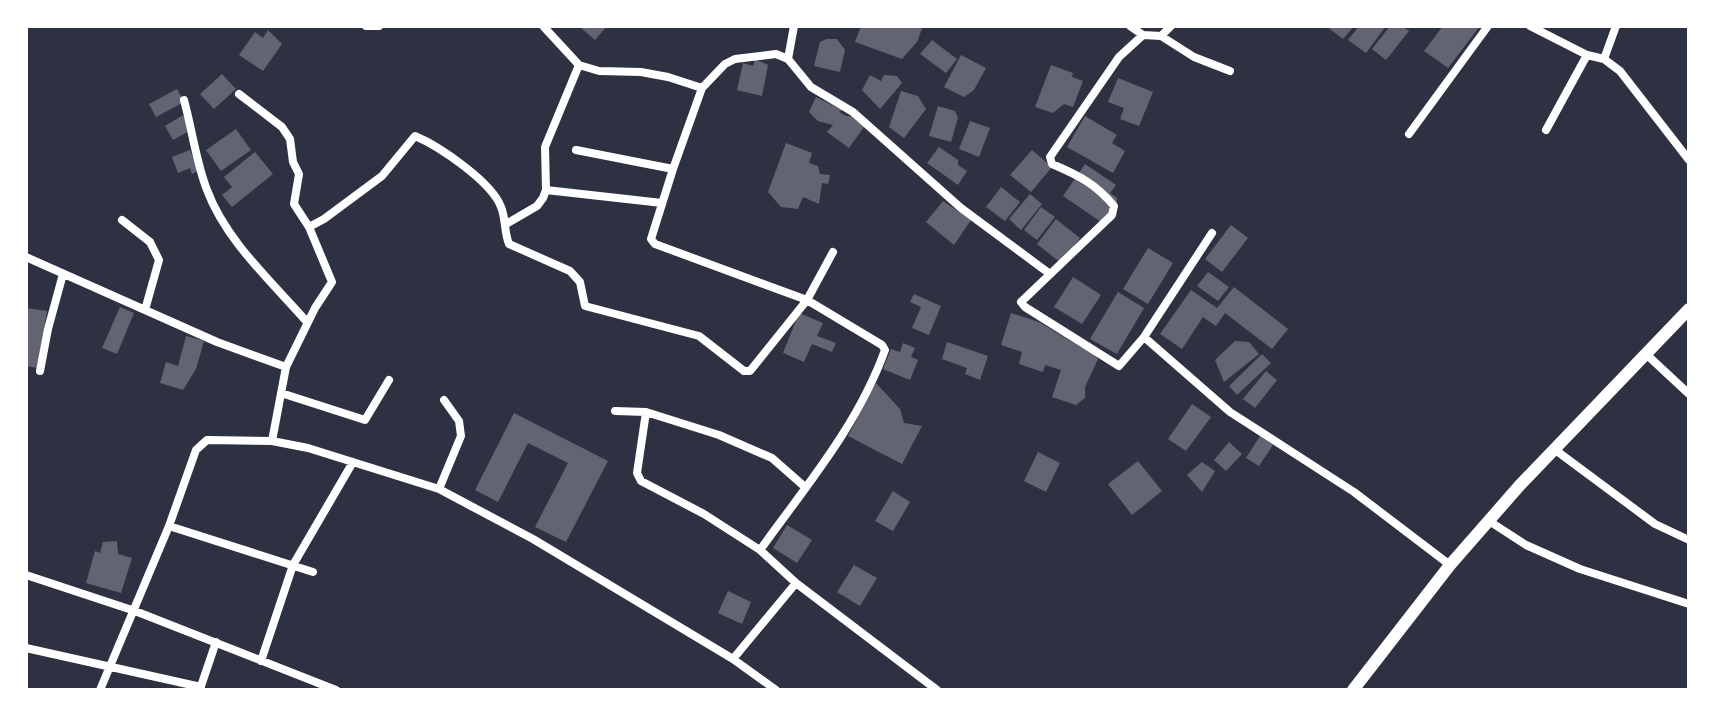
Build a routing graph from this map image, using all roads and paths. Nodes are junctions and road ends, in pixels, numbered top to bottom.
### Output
1 (366, 26) edge
2 (379, 26) edge
3 (543, 26) edge
4 (794, 26) edge
5 (1130, 26) edge
6 (1171, 26) edge
7 (1488, 26) edge
8 (1530, 26) edge
9 (1616, 26) edge
10 (1143, 35) junction
11 (1161, 36) junction
12 (1587, 55) junction
13 (788, 59) junction
14 (1604, 59) junction
15 (579, 65) junction
16 (1230, 71) dead end
17 (702, 88) junction
18 (239, 94) dead end
19 (184, 100) dead end
20 (1546, 130) dead end
21 (1409, 134) dead end
22 (576, 150) dead end
23 (1689, 160) edge
24 (673, 169) junction
25 (546, 190) junction
26 (662, 203) junction
27 (122, 220) dead end
28 (506, 224) junction
29 (309, 227) junction
30 (1212, 233) dead end
31 (833, 252) dead end
32 (26, 257) edge
33 (63, 274) junction
34 (1050, 274) junction
35 (807, 300) junction
36 (1689, 309) edge
37 (145, 310) junction
38 (308, 321) junction
39 (1144, 337) junction
40 (1646, 354) junction
41 (286, 367) junction
42 (40, 371) dead end
43 (389, 380) dead end
44 (281, 393) junction
45 (1689, 394) edge
46 (444, 400) dead end
47 (615, 411) dead end
48 (646, 412) junction
49 (272, 441) junction
50 (1554, 449) junction
51 (353, 462) junction
52 (805, 487) junction
53 (439, 489) junction
54 (1489, 521) junction
55 (169, 526) junction
56 (1689, 540) edge
57 (760, 550) junction
58 (293, 565) junction
59 (1450, 565) junction
60 (313, 572) dead end
61 (26, 575) edge
62 (796, 583) junction
63 (1689, 604) edge
64 (135, 611) junction
65 (216, 642) junction
66 (26, 648) edge
67 (733, 659) junction
68 (261, 661) junction
69 (109, 666) junction
70 (201, 688) edge
71 (100, 690) edge
72 (336, 690) edge
73 (776, 690) edge
74 (937, 690) edge
75 (1353, 690) edge

1 - 2 street
3 - 15 street
4 - 13 street
5 - 10 street
6 - 11 street
7 - 21 street
8 - 12 street
9 - 14 street
10 - 11 street
10 - 34 street
11 - 16 street
12 - 14 street
12 - 20 street
13 - 17 street
13 - 34 street
14 - 23 street
15 - 17 street
15 - 25 street
17 - 24 street
18 - 29 street
19 - 38 street
22 - 24 street
24 - 26 street
25 - 26 street
25 - 28 street
26 - 35 street
27 - 37 street
28 - 29 street
28 - 35 street
29 - 38 street
30 - 39 street
31 - 35 street
32 - 33 street
33 - 37 street
33 - 42 street
34 - 39 street
35 - 52 street
36 - 40 main road
37 - 41 street
38 - 41 street
39 - 59 street
40 - 45 street
40 - 50 main road
41 - 44 street
43 - 44 street
44 - 49 street
46 - 53 street
47 - 48 street
48 - 52 street
48 - 57 street
49 - 51 street
49 - 55 street
50 - 54 main road
50 - 56 street
51 - 53 street
51 - 58 street
52 - 57 street
53 - 67 street
54 - 59 main road
54 - 63 street
55 - 58 street
55 - 64 street
57 - 62 street
58 - 60 street
58 - 68 street
59 - 75 main road
61 - 64 street
62 - 67 street
62 - 74 street
64 - 65 street
64 - 69 street
65 - 68 street
65 - 70 street
66 - 69 street
67 - 73 street
68 - 72 street
69 - 70 street
69 - 71 street

